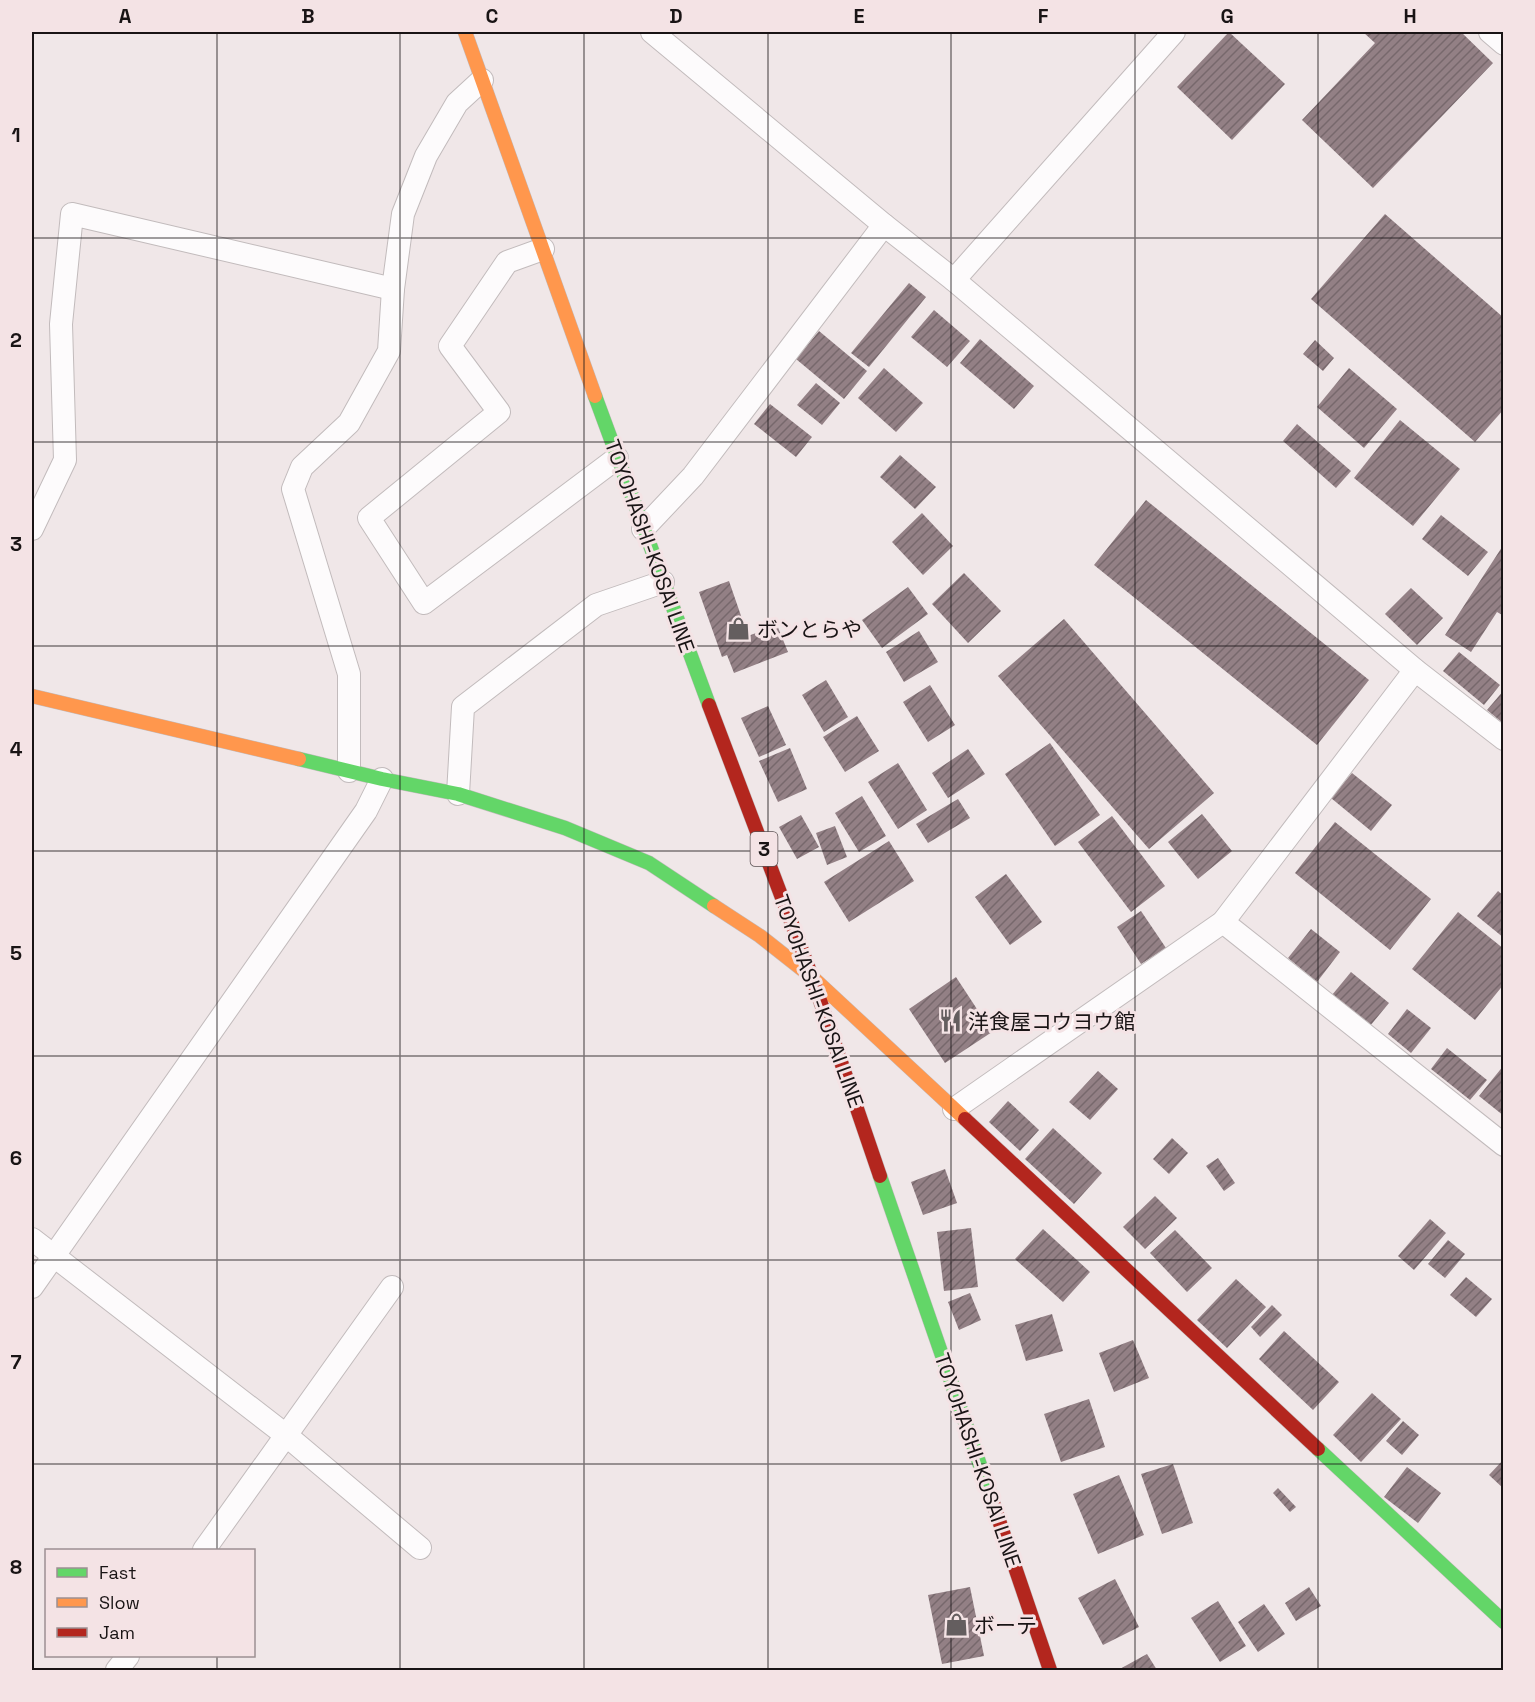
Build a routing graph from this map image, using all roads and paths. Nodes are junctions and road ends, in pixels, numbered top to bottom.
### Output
1 (465, 32) edge
2 (652, 32) edge
3 (1174, 32) edge
4 (1490, 32) edge
5 (1503, 44) edge
6 (482, 80) junction
7 (884, 225) junction
8 (543, 249) junction
9 (954, 280) junction
10 (393, 289) junction
11 (617, 458) junction
12 (32, 529) edge
13 (643, 529) junction
14 (663, 582) junction
15 (1415, 670) junction
16 (32, 696) edge
17 (1503, 739) edge
18 (349, 771) junction
19 (382, 779) junction
20 (458, 794) junction
21 (1223, 922) junction
22 (813, 977) junction
23 (954, 1108) junction
24 (1503, 1145) edge
25 (32, 1239) edge
26 (53, 1257) junction
27 (32, 1287) edge
28 (392, 1287) dead end
29 (288, 1436) junction
30 (420, 1548) dead end
31 (205, 1549) edge
32 (1503, 1622) edge
33 (127, 1657) edge
34 (117, 1671) edge
35 (1050, 1671) edge

1 - 6 street, TOYOHASHI-KOSAI LINE / 3
2 - 7 street
3 - 9 street
4 - 5 street
6 - 8 street, TOYOHASHI-KOSAI LINE / 3
6 - 10 street
7 - 9 street
7 - 13 street
8 - 11 street, TOYOHASHI-KOSAI LINE / 3
8 - 11 street
9 - 15 street
10 - 12 street
10 - 18 street
11 - 13 street, TOYOHASHI-KOSAI LINE / 3
13 - 14 street, TOYOHASHI-KOSAI LINE / 3
14 - 20 street
14 - 22 street, TOYOHASHI-KOSAI LINE / 3
15 - 17 street
15 - 21 street
16 - 18 street
18 - 19 street
19 - 20 street
19 - 26 street
20 - 22 street
21 - 23 street
21 - 24 street
22 - 23 street
22 - 35 street, TOYOHASHI-KOSAI LINE / 3
23 - 32 street
25 - 26 street
26 - 27 street
26 - 29 street
28 - 29 street
29 - 30 street
29 - 31 street
33 - 34 street

